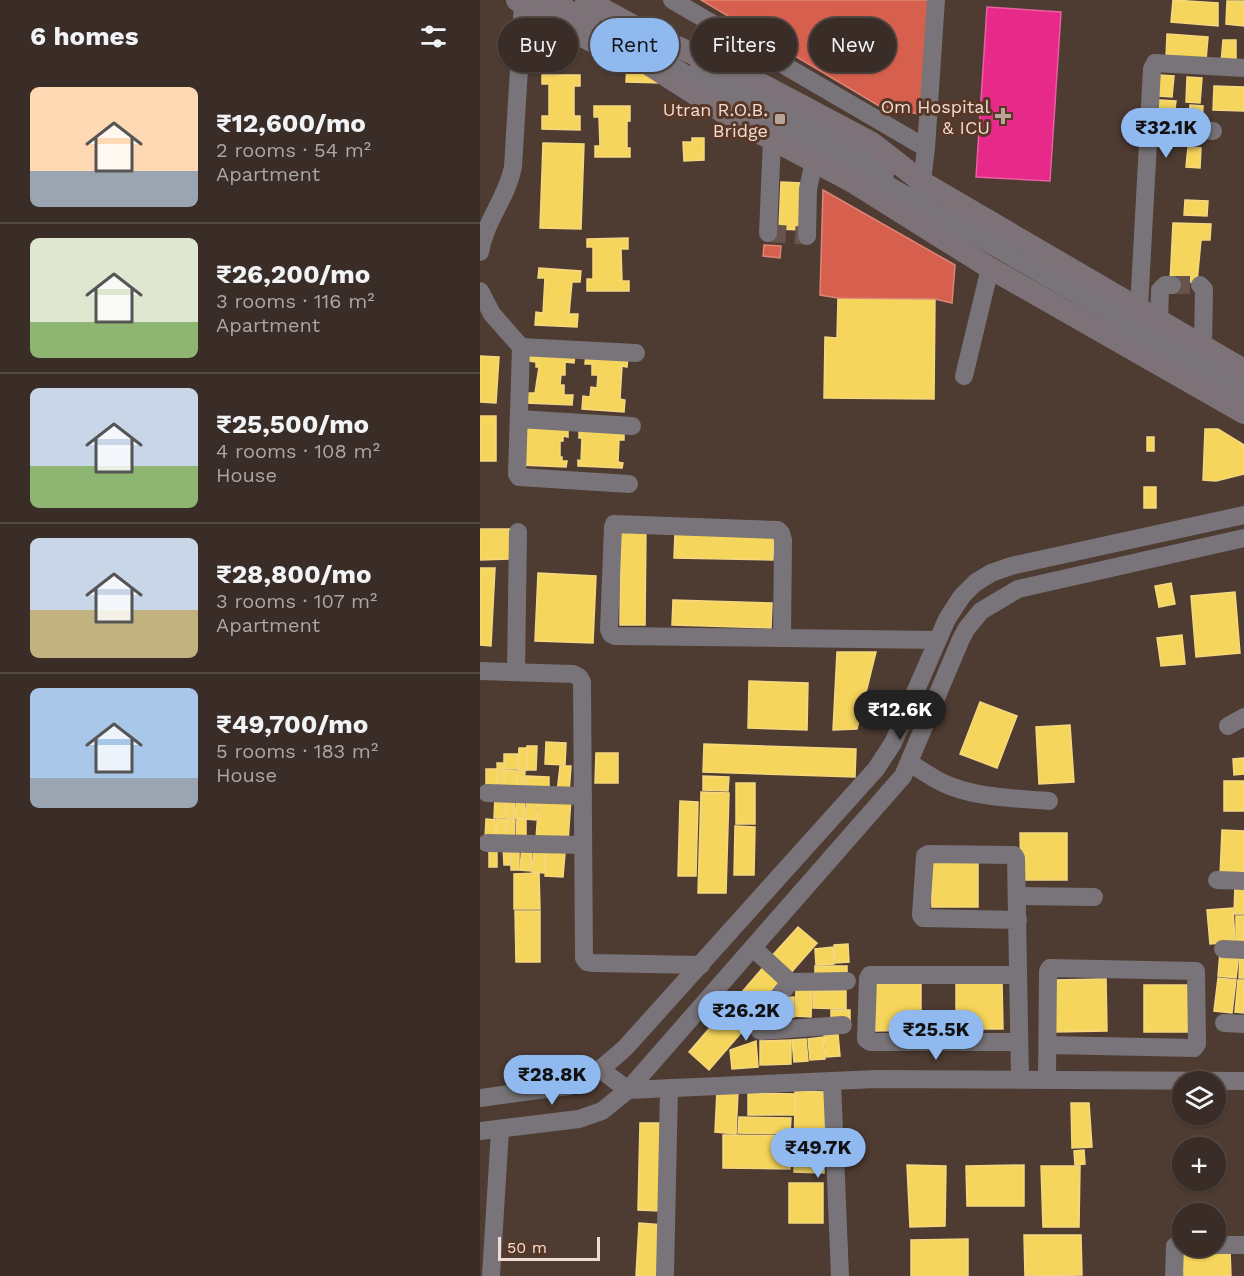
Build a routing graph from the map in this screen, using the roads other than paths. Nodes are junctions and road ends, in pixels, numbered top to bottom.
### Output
1 (550, 0) edge
2 (586, 0) edge
3 (619, 0) edge
4 (672, 0) edge
5 (936, 0) edge
6 (520, 2) edge
7 (619, 18) edge
8 (640, 18) edge
9 (590, 24) edge
10 (590, 40) edge
11 (679, 48) edge
12 (1244, 68) edge
13 (679, 70) edge
14 (660, 72) edge
15 (1150, 126) junction
16 (1213, 131) dead end
17 (772, 139) junction
18 (926, 148) junction
19 (814, 161) junction
20 (914, 199) junction
21 (768, 232) dead end
22 (807, 236) dead end
23 (480, 252) edge
24 (990, 268) junction
25 (1172, 285) dead end
26 (1200, 285) dead end
27 (480, 291) edge
28 (1139, 308) junction
29 (1159, 320) junction
30 (1203, 346) junction
31 (521, 347) junction
32 (636, 353) dead end
33 (1244, 370) edge
34 (964, 376) dead end
35 (1244, 392) edge
36 (1244, 413) edge
37 (519, 419) junction
38 (632, 426) dead end
39 (629, 484) dead end
40 (1244, 515) edge
41 (1210, 522) junction
42 (518, 532) dead end
43 (1244, 538) edge
44 (1215, 544) junction
45 (782, 638) junction
46 (938, 640) junction
47 (480, 671) edge
48 (516, 672) junction
49 (910, 764) junction
50 (487, 793) dead end
51 (583, 796) junction
52 (1049, 801) dead end
53 (487, 843) dead end
54 (582, 845) junction
55 (1217, 880) dead end
56 (1244, 881) edge
57 (1017, 896) junction
58 (1094, 897) dead end
59 (1018, 920) junction
60 (753, 948) junction
61 (1223, 949) dead end
62 (1244, 950) edge
63 (701, 965) junction
64 (1018, 975) junction
65 (847, 981) dead end
66 (790, 982) junction
67 (1224, 1023) dead end
68 (1244, 1024) edge
69 (843, 1025) dead end
70 (1019, 1042) junction
71 (1048, 1045) junction
72 (600, 1069) junction
73 (1020, 1079) junction
74 (1047, 1079) junction
75 (832, 1081) junction
76 (1244, 1081) edge
77 (669, 1088) junction
78 (628, 1090) junction
79 (480, 1098) edge
80 (500, 1130) junction
81 (480, 1131) edge
82 (487, 1226) edge
83 (1226, 1245) edge
84 (1244, 1245) edge
85 (1175, 1257) edge
86 (492, 1276) edge
87 (665, 1276) edge
88 (840, 1276) edge
89 (1174, 1276) edge

1 - 9 main road
2 - 7 main road
3 - 8 main road
4 - 18 street
5 - 18 street
6 - 10 main road
6 - 23 street
11 - 20 main road
12 - 15 street
13 - 20 street
14 - 17 main road
15 - 16 street
15 - 28 street
17 - 19 main road
17 - 21 street
18 - 20 street
19 - 20 main road
19 - 22 street
20 - 24 main road
20 - 28 main road
20 - 35 street
24 - 34 street
24 - 36 main road
25 - 29 street
26 - 30 street
27 - 31 street
28 - 29 main road
29 - 30 main road
30 - 33 main road
31 - 32 street
31 - 37 street
37 - 38 street
37 - 39 street
40 - 41 street
41 - 44 street
41 - 46 street
42 - 48 street
43 - 44 street
44 - 49 street
45 - 45 street
45 - 46 street
46 - 63 street
47 - 48 street
48 - 51 street
49 - 52 street
49 - 60 street
50 - 51 street
51 - 54 street
53 - 54 street
54 - 63 street
55 - 56 street
57 - 58 street
57 - 59 street
57 - 59 street
59 - 64 street
60 - 66 street
60 - 78 street
61 - 62 street
63 - 72 street
64 - 70 street
64 - 70 street
65 - 66 street
66 - 69 street
67 - 68 street
70 - 73 street
71 - 71 street
71 - 74 street
72 - 78 street
72 - 79 street
73 - 74 street
73 - 75 street
74 - 76 street
75 - 77 street
75 - 88 street
77 - 78 street
77 - 87 street
78 - 80 street
80 - 81 street
80 - 82 street
82 - 86 street
83 - 84 street
85 - 89 street

